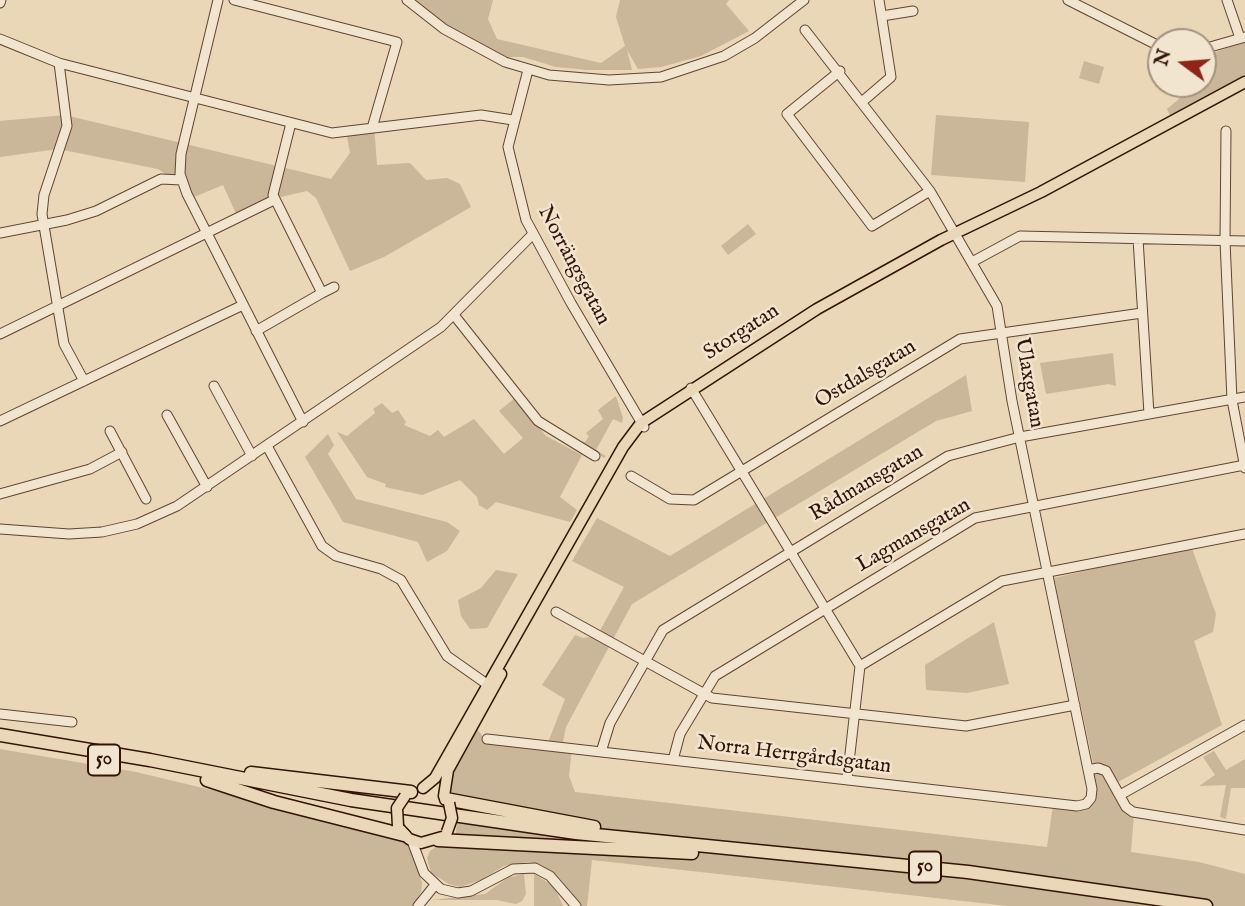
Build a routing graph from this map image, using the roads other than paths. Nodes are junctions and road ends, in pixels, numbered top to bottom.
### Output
1 (218, 0) edge
2 (234, 0) edge
3 (407, 0) edge
4 (804, 0) edge
5 (879, 0) edge
6 (1068, 0) edge
7 (1231, 1) edge
8 (792, 3) edge
9 (912, 11) dead end
10 (882, 16) junction
11 (805, 30) dead end
12 (1243, 37) edge
13 (0, 39) edge
14 (1147, 40) edge
15 (1217, 45) edge
16 (59, 63) junction
17 (528, 70) junction
18 (840, 71) junction
19 (1245, 82) edge
20 (1245, 90) edge
21 (196, 99) junction
22 (863, 101) junction
23 (513, 120) junction
24 (291, 123) junction
25 (372, 128) junction
26 (1226, 131) dead end
27 (181, 180) junction
28 (930, 191) junction
29 (274, 200) junction
30 (44, 226) junction
31 (0, 233) edge
32 (206, 233) junction
33 (533, 235) junction
34 (956, 235) junction
35 (1138, 239) junction
36 (1225, 241) junction
37 (1245, 241) edge
38 (972, 262) junction
39 (334, 287) dead end
40 (322, 293) junction
41 (243, 305) junction
42 (58, 308) junction
43 (1142, 313) junction
44 (454, 315) junction
45 (256, 331) junction
46 (1001, 332) junction
47 (0, 334) edge
48 (84, 381) junction
49 (214, 386) dead end
50 (693, 390) junction
51 (1245, 397) edge
52 (1232, 400) junction
53 (1149, 414) junction
54 (167, 415) dead end
55 (0, 421) edge
56 (303, 422) junction
57 (642, 425) junction
58 (110, 431) dead end
59 (1020, 437) junction
60 (267, 446) junction
61 (122, 452) junction
62 (252, 456) junction
63 (595, 456) dead end
64 (1245, 467) edge
65 (742, 471) junction
66 (631, 476) dead end
67 (207, 487) junction
68 (0, 494) edge
69 (146, 499) dead end
70 (1035, 505) junction
71 (0, 529) edge
72 (1245, 534) edge
73 (791, 551) junction
74 (1048, 572) junction
75 (825, 608) junction
76 (556, 612) dead end
77 (644, 661) junction
78 (860, 666) junction
79 (490, 686) junction
80 (702, 694) junction
81 (1075, 705) junction
82 (0, 714) edge
83 (855, 714) junction
84 (72, 722) dead end
85 (1245, 725) edge
86 (0, 735) edge
87 (487, 739) dead end
88 (0, 743) edge
89 (601, 752) junction
90 (150, 760) junction
91 (673, 760) junction
92 (1088, 770) junction
93 (207, 780) junction
94 (848, 780) junction
95 (413, 792) junction
96 (1092, 795) joint
97 (1120, 795) junction
98 (446, 799) junction
99 (1245, 830) edge
100 (405, 834) junction
101 (438, 838) junction
102 (642, 840) junction
103 (692, 853) junction
104 (420, 862) junction
105 (435, 885) junction
106 (567, 901) edge
107 (418, 906) edge
108 (576, 906) edge
109 (1161, 906) edge
110 (1206, 906) edge

1 - 21 street
2 - 25 street
3 - 17 street
4 - 8 street
5 - 10 street
6 - 14 street
7 - 12 street
8 - 17 street
9 - 10 street
10 - 22 street
11 - 18 street, Ulaxgatan
12 - 15 street
13 - 16 street
16 - 21 street
16 - 30 street
17 - 23 street, Norrängsgatan
18 - 22 street, Ulaxgatan
18 - 28 street
19 - 34 main road, Storgatan
20 - 34 main road, Storgatan
21 - 24 street
21 - 27 street
22 - 28 street, Ulaxgatan
23 - 25 street
23 - 33 street, Norrängsgatan
24 - 25 street
24 - 29 street
26 - 36 street
27 - 30 street
27 - 32 street
28 - 34 street, Ulaxgatan
29 - 32 street
29 - 40 street
30 - 31 street
30 - 42 street
32 - 41 street
32 - 42 street
33 - 44 street
33 - 57 street, Norrängsgatan
34 - 38 street, Ulaxgatan
34 - 50 main road, Storgatan
35 - 36 street
35 - 38 street
35 - 43 street
36 - 37 street
36 - 52 street
38 - 46 street, Ulaxgatan
39 - 40 street
40 - 45 street
41 - 45 street
41 - 48 street
42 - 47 street
42 - 48 street
43 - 46 street, Ostdalsgatan
43 - 53 street
44 - 56 street
44 - 63 street
45 - 56 street
46 - 59 street, Ulaxgatan
46 - 65 street, Ostdalsgatan
48 - 55 street
49 - 62 street
50 - 57 main road, Storgatan
50 - 65 street
51 - 52 street, Rådmansgatan
52 - 53 street, Rådmansgatan
52 - 64 street
53 - 59 street, Rådmansgatan
54 - 67 street
56 - 60 street
57 - 79 main road, Storgatan
58 - 61 street
59 - 70 street, Ulaxgatan
59 - 73 street, Rådmansgatan
60 - 62 street
60 - 79 street
61 - 68 street
61 - 69 street
62 - 67 street
64 - 70 street, Lagmansgatan
65 - 66 street, Ostdalsgatan
65 - 73 street
67 - 71 street
70 - 74 street, Ulaxgatan
70 - 75 street, Lagmansgatan
72 - 74 street
73 - 75 street
73 - 77 street, Rådmansgatan
74 - 78 street
74 - 81 street, Ulaxgatan
75 - 78 street
75 - 80 street, Lagmansgatan
76 - 77 street
77 - 80 street
77 - 89 street, Rådmansgatan
78 - 83 street
79 - 95 main road, Storgatan
79 - 98 main road, Storgatan
80 - 83 street
80 - 91 street, Lagmansgatan
81 - 83 street
81 - 92 street, Ulaxgatan
82 - 84 street
83 - 94 street
85 - 97 street
86 - 90 highway, 50
87 - 89 street, Norra Herrgårdsgatan
88 - 93 highway, 50
89 - 91 street, Norra Herrgårdsgatan
90 - 95 highway
90 - 102 highway, 50
91 - 94 street, Norra Herrgårdsgatan
92 - 96 street, Ulaxgatan
92 - 97 street
93 - 100 highway
93 - 103 highway, 50
94 - 96 street, Norra Herrgårdsgatan
95 - 98 main road
95 - 100 main road, bridge
97 - 99 street
98 - 101 main road, bridge
98 - 102 highway
100 - 101 main road
100 - 104 street
101 - 103 highway, 50
101 - 104 street
102 - 110 highway, 50
103 - 109 highway, 50
104 - 105 street
105 - 106 street
105 - 107 street
106 - 108 street

